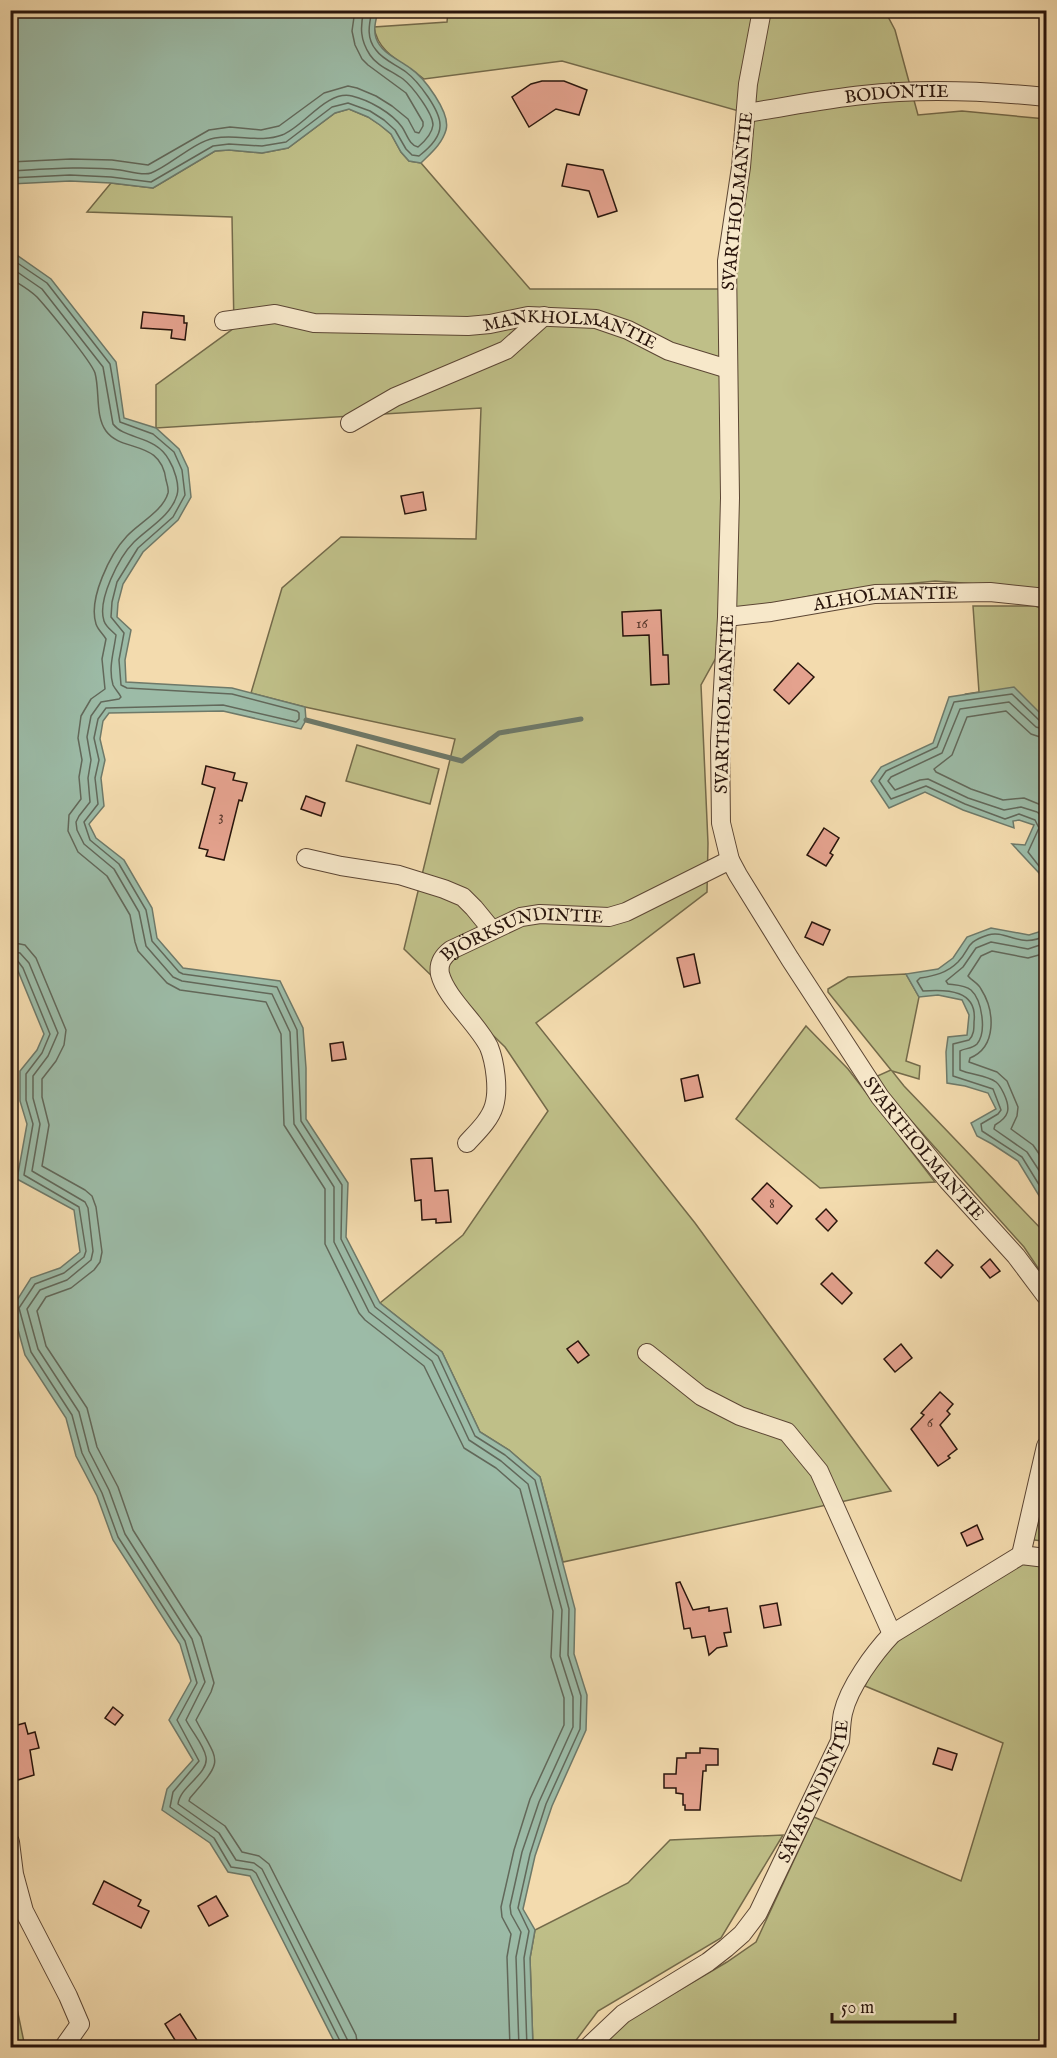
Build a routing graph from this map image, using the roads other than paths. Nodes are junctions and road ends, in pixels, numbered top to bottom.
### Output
1 (762, 10) edge
2 (1047, 97) edge
3 (746, 114) junction
4 (544, 316) junction
5 (224, 321) dead end
6 (728, 369) junction
7 (350, 423) dead end
8 (1047, 598) edge
9 (727, 617) junction
10 (306, 858) dead end
11 (730, 860) junction
12 (492, 930) junction
13 (467, 1143) dead end
14 (1047, 1296) edge
15 (647, 1353) dead end
16 (1047, 1446) edge
17 (1021, 1555) junction
18 (1047, 1558) edge
19 (892, 1634) junction
20 (10, 1842) edge
21 (63, 2048) edge
22 (587, 2048) edge

1 - 3 street, SVARTHOLMANTIE
2 - 3 street, BODÖNTIE
3 - 6 street, SVARTHOLMANTIE
4 - 5 street, MANKHOLMANTIE
4 - 6 street, MANKHOLMANTIE
4 - 7 street
6 - 9 street, SVARTHOLMANTIE
8 - 9 street, ALHOLMANTIE
9 - 11 street, SVARTHOLMANTIE
10 - 12 street
11 - 12 street, BJÖRKSUNDINTIE
11 - 14 street, SVARTHOLMANTIE
12 - 13 street, BJÖRKSUNDINTIE
15 - 19 street
16 - 17 street
17 - 18 street
17 - 19 street, SÄVASUNDINTIE
19 - 22 street, SÄVASUNDINTIE
20 - 21 street

